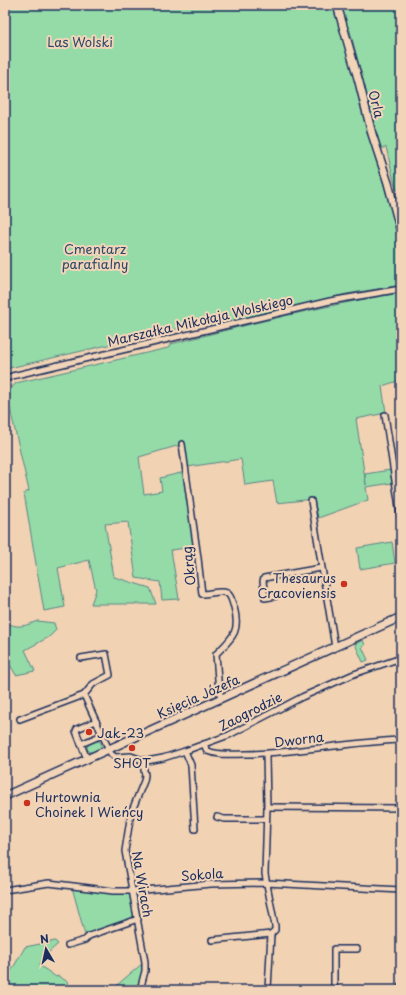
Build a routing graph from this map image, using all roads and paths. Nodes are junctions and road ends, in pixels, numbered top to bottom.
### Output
1 (337, 5) edge
2 (401, 232) edge
3 (401, 289) edge
4 (5, 379) edge
5 (385, 415) dead end
6 (182, 444) dead end
7 (311, 501) dead end
8 (401, 520) edge
9 (322, 568) junction
10 (276, 596) dead end
11 (401, 617) edge
12 (335, 647) junction
13 (81, 658) dead end
14 (401, 658) edge
15 (84, 695) junction
16 (222, 698) junction
17 (20, 719) dead end
18 (96, 721) junction
19 (102, 735) junction
20 (401, 740) edge
21 (81, 744) junction
22 (204, 744) junction
23 (108, 750) junction
24 (185, 751) junction
25 (266, 754) junction
26 (87, 759) junction
27 (142, 760) junction
28 (5, 796) edge
29 (267, 807) junction
30 (401, 808) edge
31 (217, 817) dead end
32 (266, 819) junction
33 (195, 829) dead end
34 (266, 882) junction
35 (5, 890) edge
36 (401, 890) edge
37 (133, 891) junction
38 (138, 920) junction
39 (271, 934) junction
40 (212, 940) dead end
41 (68, 946) dead end
42 (357, 949) dead end
43 (401, 985) edge
44 (268, 989) dead end
45 (140, 990) edge
46 (334, 990) edge
47 (398, 990) edge

1 - 2 street, Orla
3 - 4 street, Marszałka Mikołaja Wolskiego
5 - 8 street
6 - 16 street, Okrąg
7 - 9 street
9 - 10 street
9 - 12 street
11 - 12 street, Księcia Józefa
12 - 16 street, Księcia Józefa
13 - 15 street
14 - 22 street, Zaogrodzie
15 - 17 street
15 - 18 street
16 - 23 street, Księcia Józefa
18 - 19 street
18 - 21 street
19 - 21 street
19 - 23 street
20 - 25 street, Dworna
21 - 26 street
22 - 24 street, Zaogrodzie
22 - 25 street, Dworna
23 - 26 street, Księcia Józefa
23 - 27 street, Zaogrodzie
24 - 27 street, Zaogrodzie
24 - 33 street
25 - 29 street
26 - 28 street, Księcia Józefa
27 - 37 street, Na Wirach
29 - 30 street
29 - 32 street
31 - 32 street
32 - 34 street
34 - 36 street, Sokola
34 - 37 street, Sokola
34 - 39 street
35 - 37 street, Sokola
37 - 38 street, Na Wirach
38 - 41 street
38 - 45 street, Na Wirach
39 - 40 street
39 - 44 street
42 - 46 street
43 - 47 street

